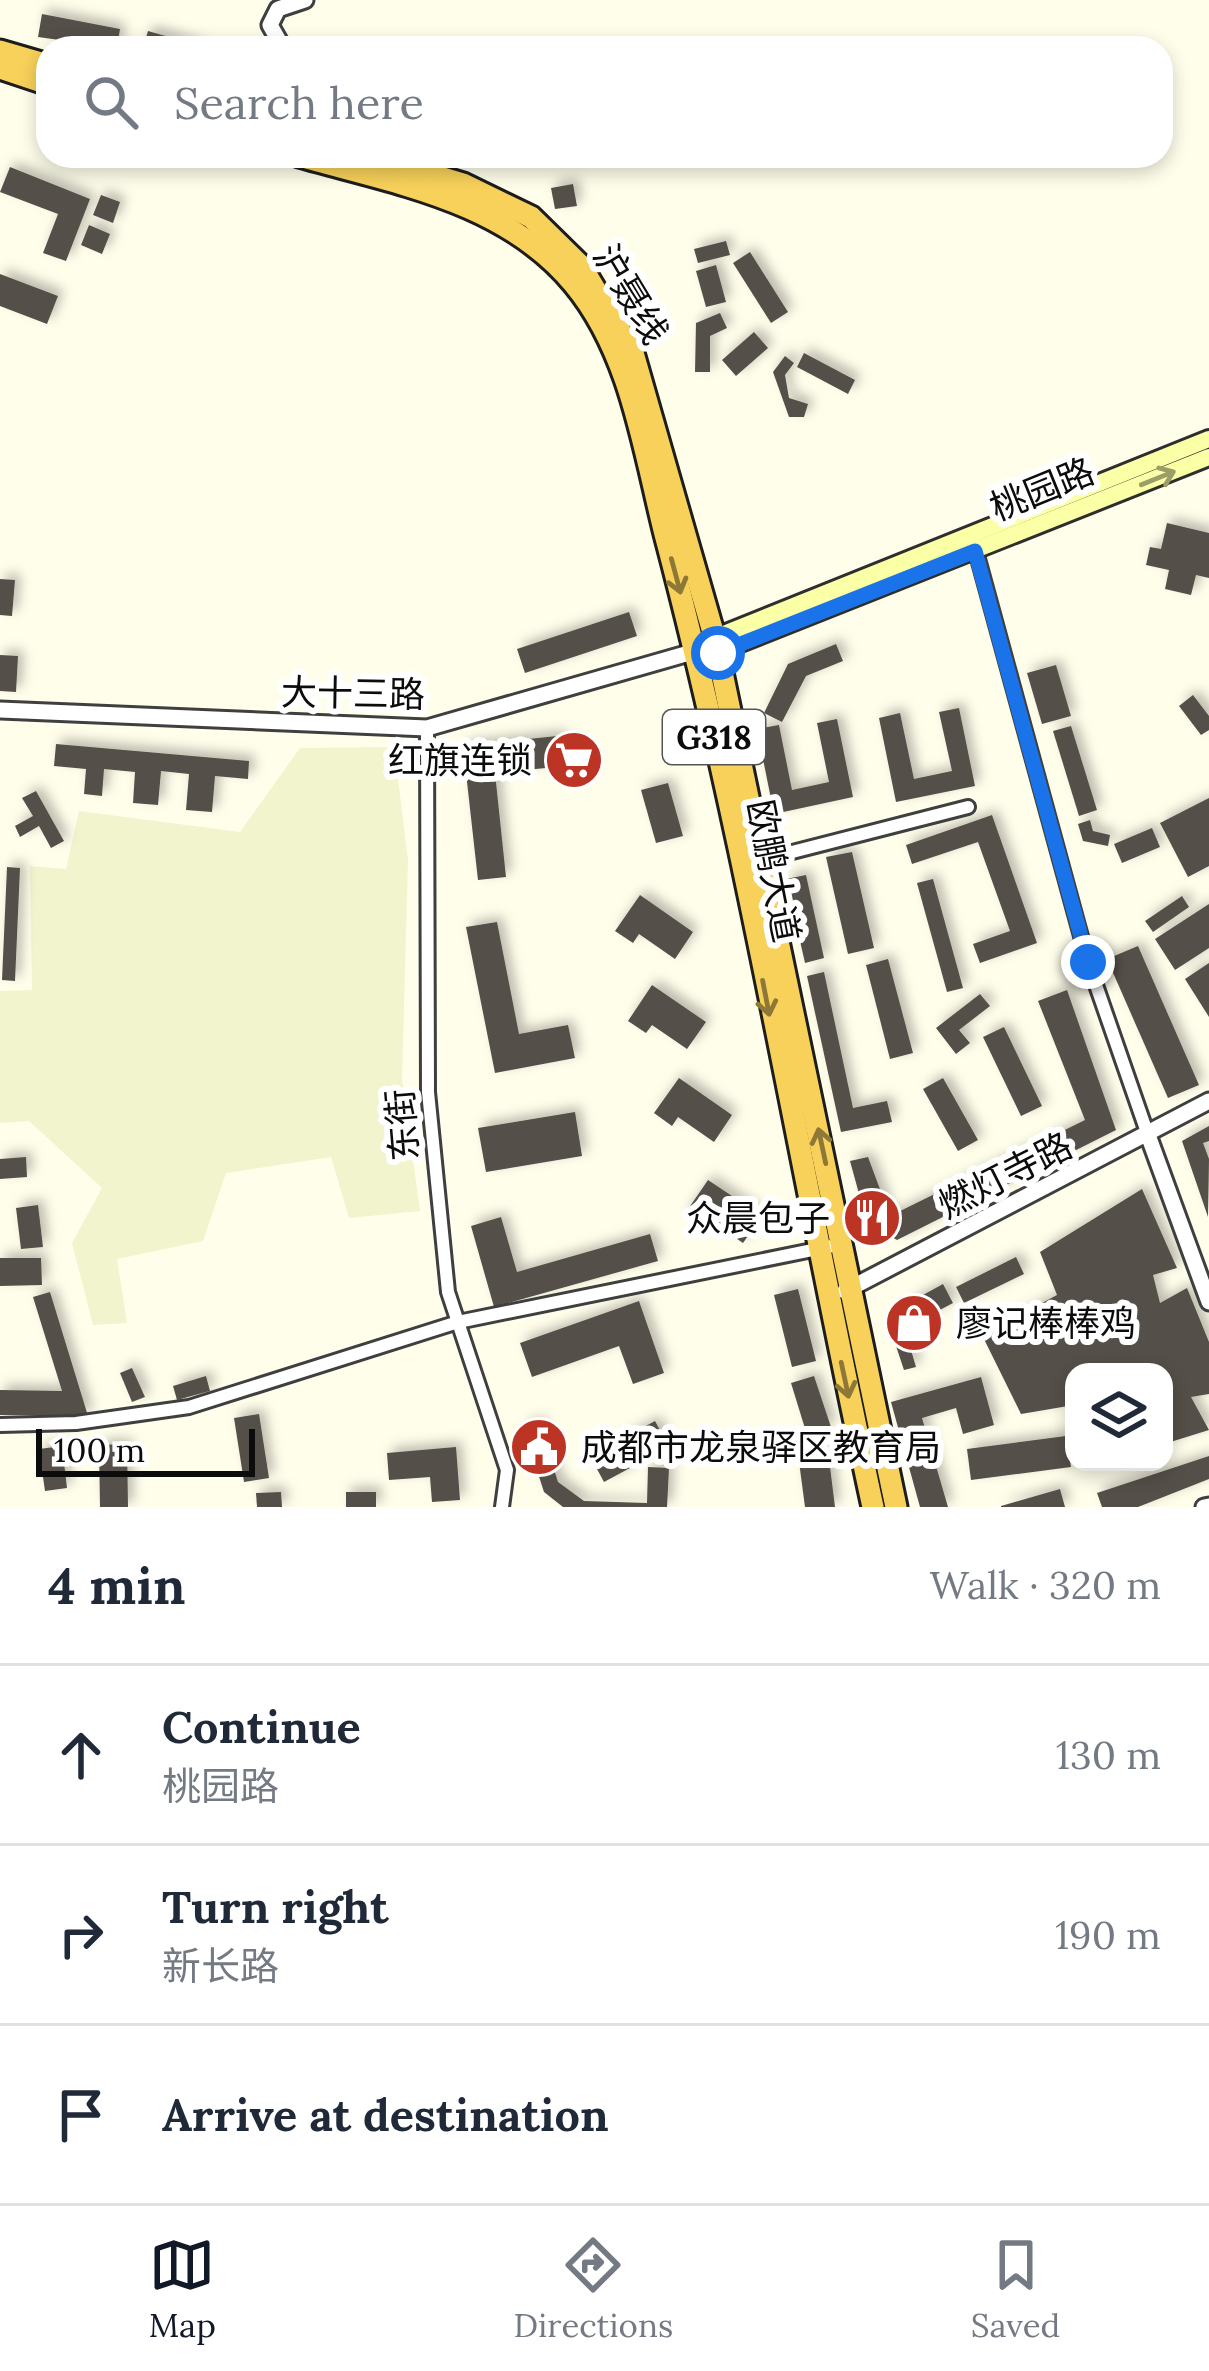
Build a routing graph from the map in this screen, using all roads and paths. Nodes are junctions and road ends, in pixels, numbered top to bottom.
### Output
1 (305, 0) edge
2 (276, 36) edge
3 (0, 51) edge
4 (36, 62) edge
5 (0, 68) edge
6 (36, 80) edge
7 (339, 168) edge
8 (443, 168) edge
9 (1209, 439) edge
10 (1209, 458) edge
11 (972, 531) junction
12 (975, 551) junction
13 (704, 649) junction
14 (0, 710) edge
15 (428, 728) junction
16 (968, 808) dead end
17 (761, 860) junction
18 (1209, 1101) edge
19 (1148, 1135) junction
20 (842, 1244) junction
21 (817, 1250) junction
22 (852, 1288) junction
23 (827, 1297) junction
24 (1209, 1302) edge
25 (458, 1322) junction
26 (0, 1425) edge
27 (502, 1507) edge
28 (873, 1507) edge
29 (896, 1507) edge

1 - 2 street
3 - 4 highway
5 - 6 highway
7 -> 13 highway, 欧鹏大道 / G318
8 - 13 highway, 沪聂线 / G318
9 - 11 main road
12 -> 10 main road, 桃园路
11 - 12 street
11 - 13 main road
12 - 13 main road, 桃园路
12 - 19 street
13 - 15 street, 大十三路
13 - 17 highway, 欧鹏大道 / G318
13 -> 21 highway, 欧鹏大道 / G318
14 - 15 street, 大十三路
15 - 25 street, 东街
16 - 17 street
20 -> 17 highway, 欧鹏大道 / G318
18 - 19 street, 燃灯寺路
19 - 22 street, 燃灯寺路
19 - 24 street
20 - 21 street
20 - 22 highway, 欧鹏大道 / G318
21 - 23 highway, 欧鹏大道 / G318
21 - 25 street
22 - 23 street, 燃灯寺路
22 - 29 highway, 欧鹏大道 / G318
23 -> 28 highway, 欧鹏大道 / G318
25 - 26 street
25 - 27 street, 东街

